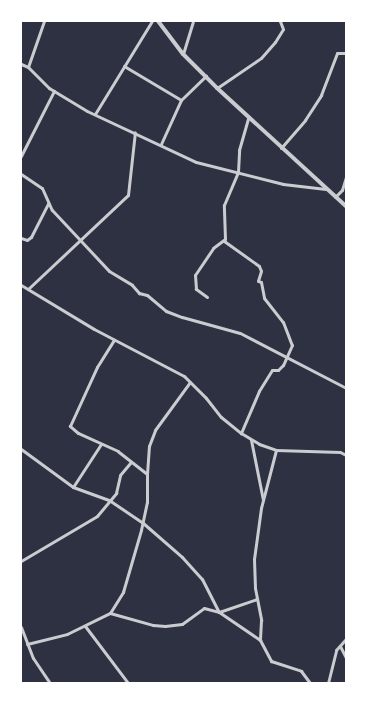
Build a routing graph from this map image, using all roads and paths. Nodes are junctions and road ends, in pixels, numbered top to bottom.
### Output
1 (44, 21) edge
2 (152, 21) edge
3 (158, 21) edge
4 (193, 21) edge
5 (280, 21) edge
6 (346, 53) edge
7 (183, 54) junction
8 (21, 64) edge
9 (124, 66) junction
10 (28, 67) junction
11 (206, 76) junction
12 (217, 88) junction
13 (54, 92) junction
14 (182, 100) junction
15 (95, 114) junction
16 (248, 118) junction
17 (135, 132) junction
18 (161, 144) junction
19 (281, 148) junction
20 (21, 156) edge
21 (238, 172) junction
22 (21, 174) edge
23 (346, 177) edge
24 (326, 189) junction
25 (335, 197) junction
26 (48, 203) junction
27 (346, 206) edge
28 (21, 238) edge
29 (80, 240) junction
30 (224, 241) junction
31 (21, 285) edge
32 (28, 290) junction
33 (207, 298) dead end
34 (114, 340) junction
35 (287, 357) junction
36 (190, 382) junction
37 (346, 388) edge
38 (241, 433) junction
39 (251, 440) junction
40 (102, 444) junction
41 (21, 449) edge
42 (276, 450) junction
43 (346, 455) edge
44 (131, 462) junction
45 (147, 474) junction
46 (73, 487) junction
47 (109, 500) junction
48 (263, 501) junction
49 (143, 523) junction
50 (21, 561) edge
51 (257, 599) junction
52 (110, 612) junction
53 (219, 612) junction
54 (85, 626) junction
55 (21, 627) edge
56 (346, 639) edge
57 (260, 640) junction
58 (27, 644) junction
59 (340, 646) junction
60 (346, 658) edge
61 (50, 683) edge
62 (128, 683) edge
63 (310, 683) edge
64 (328, 683) edge

1 - 10 street
2 - 9 street
3 - 7 street
4 - 7 street
5 - 12 street
6 - 19 street
7 - 11 street
8 - 10 street
9 - 14 street
9 - 15 street
10 - 13 street
11 - 12 street
11 - 14 street
12 - 16 street
13 - 15 street
13 - 20 street
14 - 18 street
15 - 17 street
16 - 19 street
16 - 21 street
17 - 18 street
17 - 29 street
18 - 21 street
19 - 24 street
21 - 24 street
21 - 30 street
22 - 26 street
23 - 25 street
24 - 25 street
25 - 27 street
26 - 28 street
26 - 29 street
29 - 32 street
29 - 35 street
30 - 33 street
30 - 35 street
31 - 32 street
32 - 34 street
34 - 36 street
34 - 40 street
35 - 37 street
35 - 38 street
36 - 38 street
36 - 45 street
38 - 39 street
39 - 42 street
39 - 48 street
40 - 44 street
40 - 46 street
41 - 46 street
42 - 43 street
42 - 48 street
44 - 45 street
44 - 47 street
45 - 49 street
46 - 47 street
47 - 49 street
47 - 50 street
48 - 51 street
49 - 52 street
49 - 53 street
51 - 53 street
51 - 57 street
52 - 53 street
52 - 54 street
53 - 57 street
54 - 58 street
54 - 62 street
55 - 58 street
56 - 59 street
57 - 63 street
58 - 61 street
59 - 60 street
59 - 64 street

